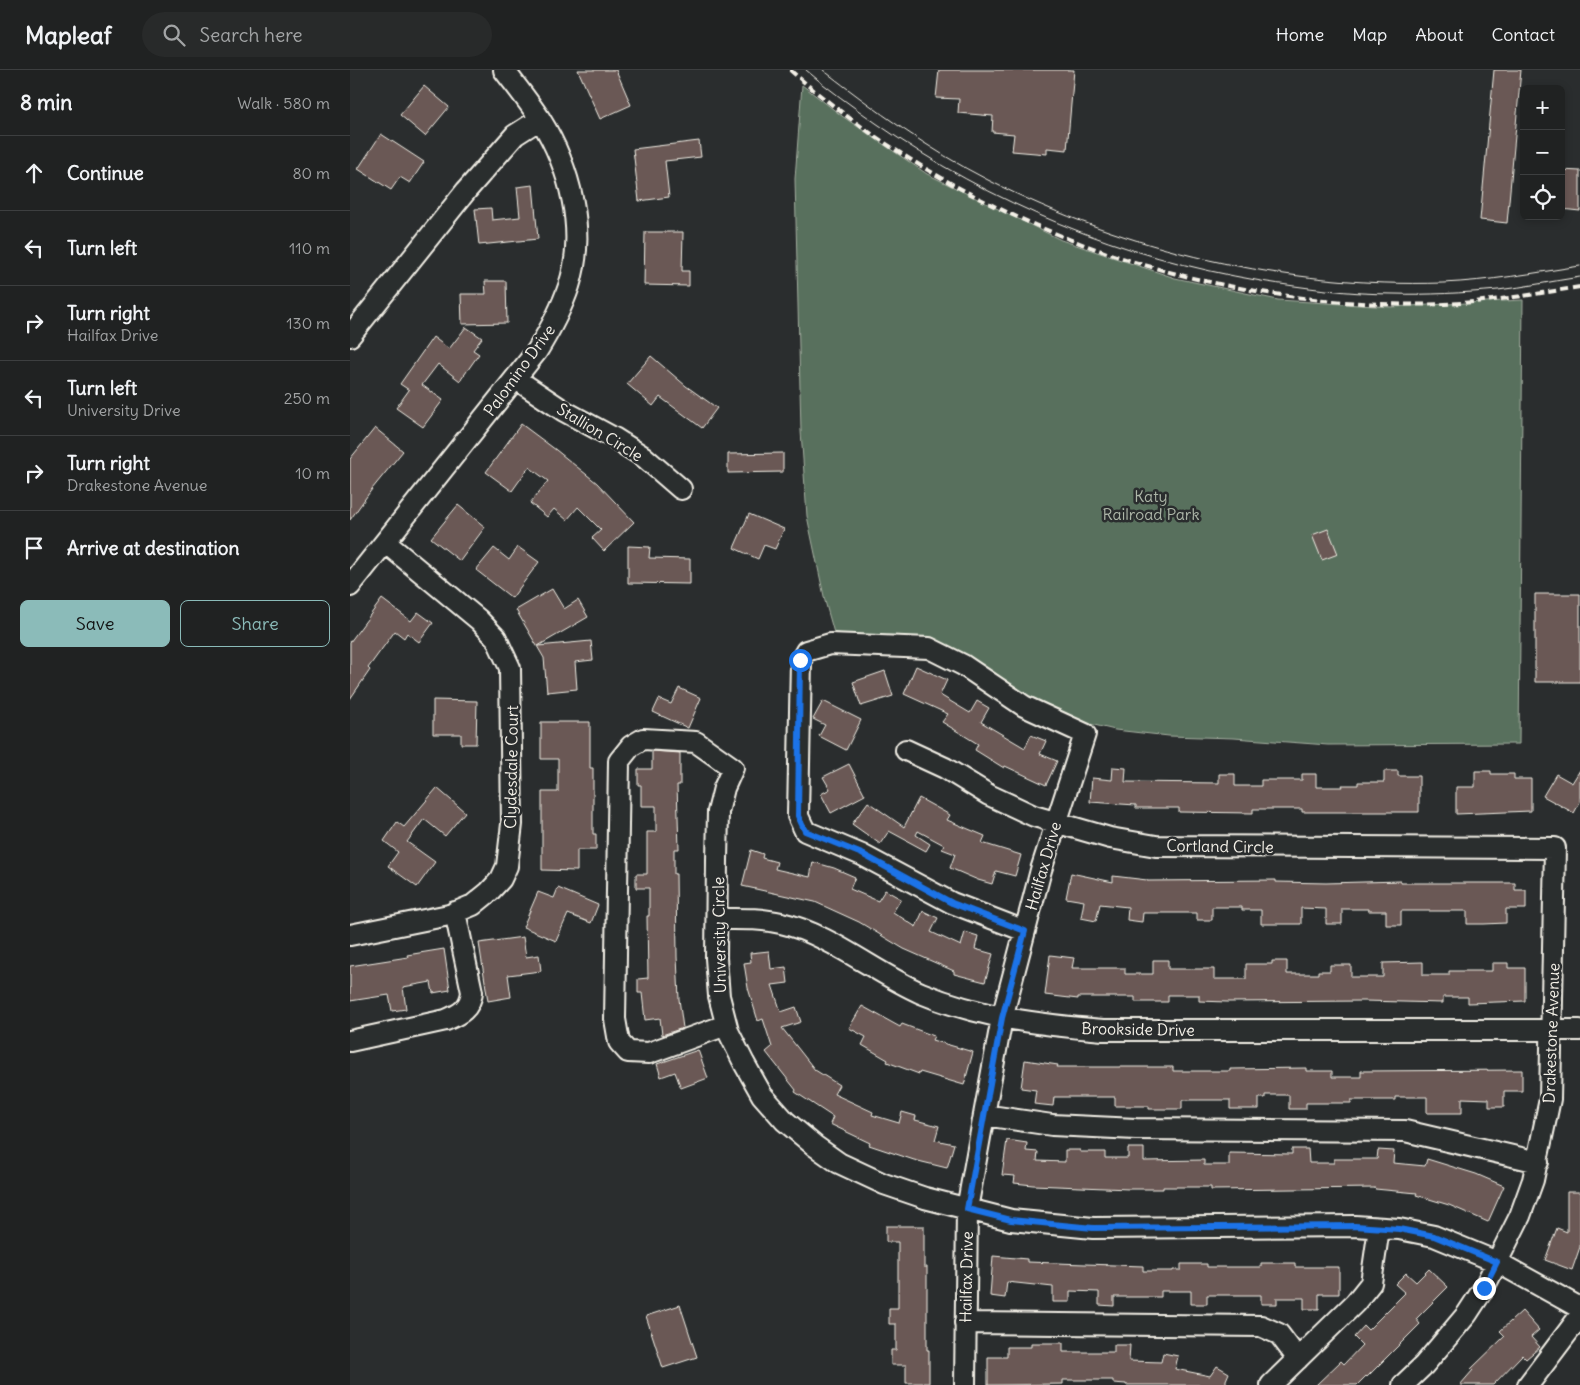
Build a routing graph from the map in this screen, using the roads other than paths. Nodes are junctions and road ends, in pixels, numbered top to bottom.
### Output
1 (504, 70) edge
2 (540, 119) junction
3 (350, 336) edge
4 (516, 379) junction
5 (681, 489) dead end
6 (386, 543) junction
7 (350, 586) edge
8 (906, 750) dead end
9 (1055, 823) junction
10 (1555, 848) joint
11 (455, 912) junction
12 (717, 919) junction
13 (1025, 931) junction
14 (350, 936) edge
15 (1002, 1018) junction
16 (726, 1025) junction
17 (1552, 1030) junction
18 (1580, 1030) edge
19 (350, 1041) edge
20 (984, 1115) junction
21 (1538, 1162) junction
22 (967, 1209) junction
23 (1379, 1228) junction
24 (1497, 1262) junction
25 (1580, 1308) edge
26 (1580, 1316) edge
27 (965, 1322) junction
28 (1298, 1359) junction
29 (965, 1385) edge
30 (1271, 1385) edge
31 (1403, 1385) edge
32 (1528, 1385) edge

1 - 2 street, Palomino Drive
2 - 3 street
2 - 4 street, Palomino Drive
4 - 5 street, Stallion Circle
4 - 6 street, Palomino Drive
6 - 7 street, Palomino Drive
6 - 11 street, Clydesdale Court
8 - 9 street, Cortland Circle
9 - 10 street, Cortland Circle
9 - 13 street, Hailfax Drive
9 - 13 street, Hailfax Drive
10 - 17 street, Drakestone Avenue
11 - 14 street, Clydesdale Court
11 - 19 street
12 - 15 street, Brookside Drive
12 - 16 street, University Circle
12 - 16 street, University Circle
13 - 15 street, Hailfax Drive
15 - 17 street, Brookside Drive
15 - 20 street, Hailfax Drive
16 - 22 street, University Circle
17 - 18 street, Brookside Drive
17 - 21 street, Drakestone Avenue
20 - 21 street
20 - 22 street, Hailfax Drive
21 - 24 street, Drakestone Avenue
22 - 23 street, University Circle
22 - 27 street, Hailfax Drive
23 - 24 street, University Circle
23 - 28 street
24 - 25 street, University Circle
24 - 31 street, Drakestone Avenue
26 - 32 street
27 - 28 street
27 - 29 street, Hailfax Drive
28 - 30 street

